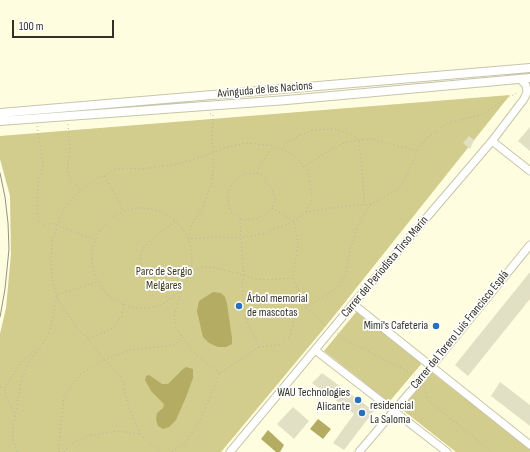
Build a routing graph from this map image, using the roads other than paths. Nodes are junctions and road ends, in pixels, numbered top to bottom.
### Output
1 (530, 68) edge
2 (530, 78) edge
3 (520, 79) junction
4 (0, 113) edge
5 (18, 115) junction
6 (0, 121) edge
7 (492, 141) junction
8 (530, 171) edge
9 (530, 245) edge
10 (353, 304) junction
11 (315, 350) junction
12 (431, 366) junction
13 (393, 410) junction
14 (530, 445) edge
15 (230, 452) edge
16 (359, 452) edge
17 (447, 452) edge

1 - 5 street, Avinguda de les Nacions
2 - 3 street, Avinguda de les Nacions
3 - 5 street, Avinguda de les Nacions
3 - 7 street, Carrer del Periodista Tirso Marín
4 - 5 street, Avinguda de les Nacions
5 - 6 street, Avinguda de les Nacions
7 - 8 street
7 - 10 street, Carrer del Periodista Tirso Marín
9 - 12 street, Carrer del Torero Luis Francisco Esplá
10 - 11 street, Carrer del Periodista Tirso Marín
10 - 12 street
11 - 13 street
11 - 15 street, Carrer del Periodista Tirso Marín
12 - 13 street, Carrer del Torero Luis Francisco Esplá
12 - 14 street
13 - 16 street, Carrer del Torero Luis Francisco Esplá
13 - 17 street

